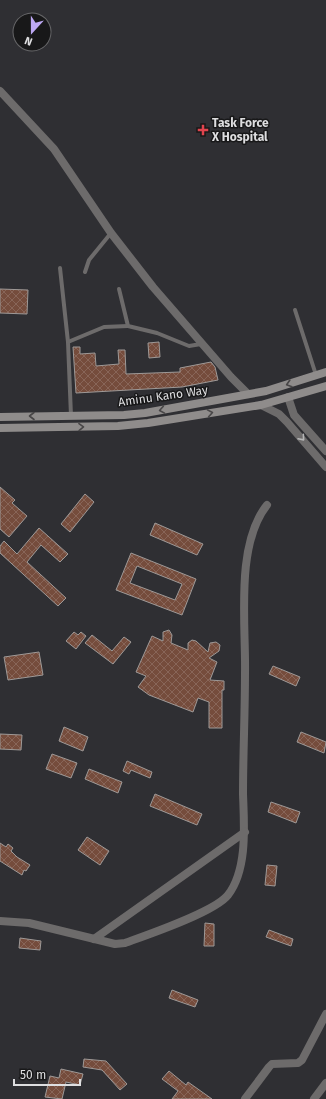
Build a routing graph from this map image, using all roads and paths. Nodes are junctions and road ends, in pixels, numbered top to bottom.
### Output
1 (0, 91) edge
2 (111, 233) junction
3 (60, 268) dead end
4 (85, 272) dead end
5 (119, 289) dead end
6 (295, 310) dead end
7 (128, 326) junction
8 (68, 342) junction
9 (201, 344) junction
10 (326, 372) edge
11 (316, 375) junction
12 (326, 386) edge
13 (248, 394) junction
14 (288, 397) junction
15 (261, 405) junction
16 (71, 416) junction
17 (0, 417) edge
18 (0, 428) edge
19 (326, 451) edge
20 (326, 467) edge
21 (267, 505) dead end
22 (245, 832) junction
23 (0, 921) edge
24 (94, 939) junction
25 (326, 1014) edge
26 (326, 1083) edge
27 (245, 1099) edge
28 (314, 1099) edge

1 - 2 street
2 - 4 lane
2 - 9 street
3 - 8 lane
5 - 7 lane
6 - 11 lane
7 - 8 lane
7 - 9 lane
8 - 16 lane
9 - 13 street
10 - 11 main road, Aminu Kano Way
11 -> 13 main road, Aminu Kano Way
12 - 14 main road, Aminu Kano Way
13 -> 16 main road, Aminu Kano Way
14 - 15 main road, Aminu Kano Way
14 - 19 street
18 -> 15 main road, Aminu Kano Way
15 -> 20 street
16 -> 17 main road, Aminu Kano Way
21 - 22 street
22 - 24 street
22 - 24 street
23 - 24 street
25 - 27 street
26 - 28 street

